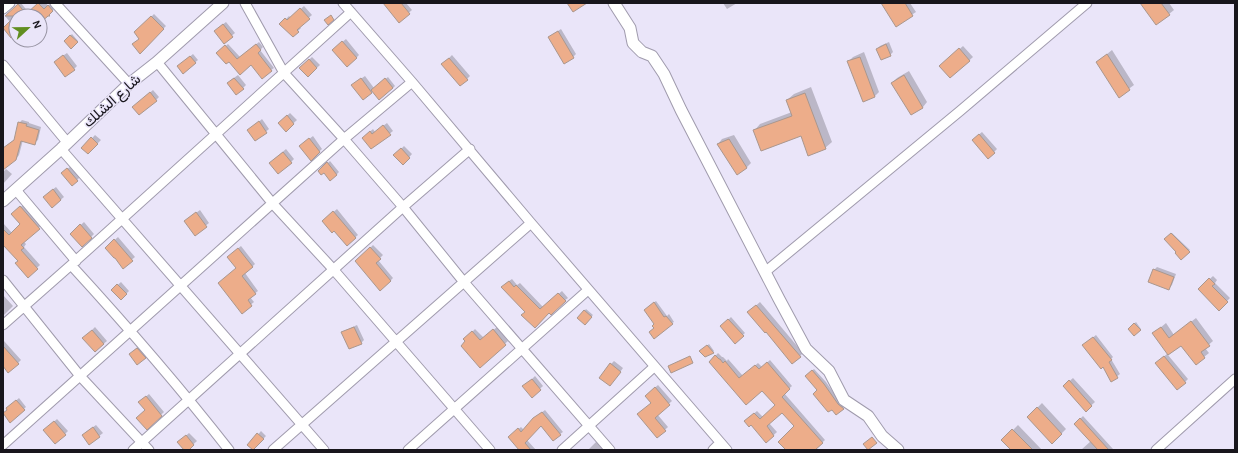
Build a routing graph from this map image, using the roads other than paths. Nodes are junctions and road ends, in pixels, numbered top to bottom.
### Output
1 (10, 3) edge
2 (55, 3) edge
3 (222, 3) edge
4 (245, 3) edge
5 (343, 3) edge
6 (614, 3) edge
7 (1087, 3) edge
8 (3, 9) edge
9 (351, 12) junction
10 (157, 62) junction
11 (3, 65) edge
12 (284, 73) junction
13 (412, 82) junction
14 (128, 84) junction
15 (216, 134) junction
16 (344, 139) junction
17 (64, 146) junction
18 (470, 149) junction
19 (16, 190) junction
20 (3, 201) edge
21 (273, 204) junction
22 (403, 206) junction
23 (123, 218) junction
24 (530, 223) junction
25 (73, 263) junction
26 (333, 269) junction
27 (765, 272) junction
28 (3, 280) edge
29 (463, 281) junction
30 (181, 285) junction
31 (588, 290) junction
32 (24, 307) junction
33 (3, 325) edge
34 (130, 330) junction
35 (396, 341) junction
36 (522, 348) junction
37 (239, 353) junction
38 (654, 367) junction
39 (80, 376) junction
40 (1235, 379) edge
41 (189, 399) junction
42 (454, 409) junction
43 (301, 425) junction
44 (589, 426) junction
45 (142, 442) junction
46 (5, 445) edge
47 (724, 446) edge
48 (133, 450) edge
49 (149, 450) edge
50 (230, 450) edge
51 (273, 450) edge
52 (324, 450) edge
53 (408, 450) edge
54 (490, 450) edge
55 (562, 450) edge
56 (610, 450) edge
57 (713, 450) edge
58 (898, 450) edge
59 (1156, 450) edge

1 - 8 street
2 - 14 street
3 - 10 street, شارع الشلك
4 - 12 street
5 - 9 street
6 - 27 street
7 - 27 street
9 - 12 street
9 - 13 street
10 - 14 street, شارع الشلك
10 - 15 street
11 - 17 street
12 - 15 street
12 - 16 street
13 - 16 street
13 - 18 street
14 - 17 street, شارع الشلك
15 - 21 street
15 - 23 street
16 - 21 street
16 - 22 street
17 - 19 street, شارع الشلك
17 - 23 street
18 - 22 street
18 - 24 street
19 - 20 street, شارع الشلك
19 - 25 street
21 - 26 street
21 - 30 street
22 - 26 street
22 - 29 street
23 - 25 street
23 - 30 street
24 - 29 street
24 - 31 street
25 - 32 street
25 - 34 street
26 - 35 street
26 - 37 street
27 - 58 street
28 - 32 street
29 - 35 street
29 - 36 street
30 - 34 street
30 - 37 street
31 - 36 street
31 - 38 street
32 - 33 street
32 - 39 street
34 - 39 street
34 - 41 street
35 - 42 street
35 - 43 street
36 - 42 street
36 - 44 street
37 - 41 street
37 - 43 street
38 - 44 street
38 - 47 street
39 - 45 street
39 - 46 street
40 - 59 street
41 - 45 street
41 - 50 street
42 - 53 street
42 - 54 street
43 - 51 street
43 - 52 street
44 - 55 street
44 - 56 street
45 - 48 street
45 - 49 street
47 - 57 street

